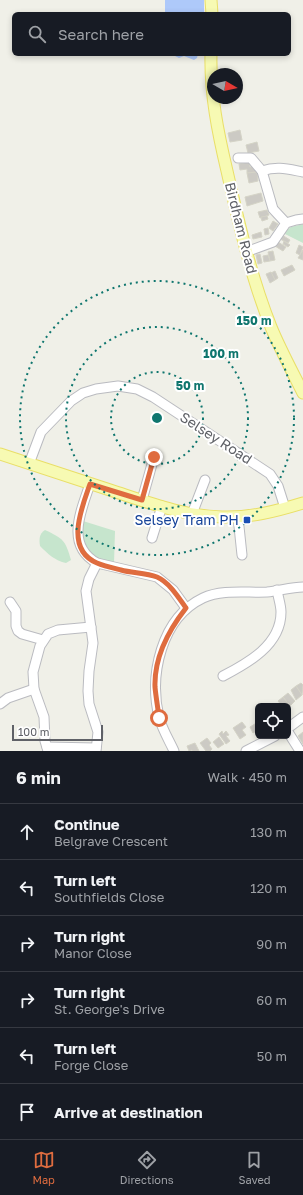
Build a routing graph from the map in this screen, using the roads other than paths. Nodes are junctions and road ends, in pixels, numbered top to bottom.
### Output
1 (211, 0) edge
2 (212, 12) edge
3 (211, 56) edge
4 (238, 158) dead end
5 (262, 171) junction
6 (303, 172) edge
7 (303, 219) edge
8 (286, 224) junction
9 (246, 252) junction
10 (303, 392) edge
11 (0, 454) edge
12 (154, 457) dead end
13 (29, 464) junction
14 (204, 480) dead end
15 (90, 484) junction
16 (142, 500) junction
17 (303, 503) edge
18 (162, 506) junction
19 (285, 508) junction
20 (192, 514) junction
21 (238, 517) junction
22 (152, 538) dead end
23 (242, 554) dead end
24 (97, 563) junction
25 (303, 587) edge
26 (277, 590) junction
27 (10, 602) dead end
28 (186, 608) junction
29 (91, 627) junction
30 (43, 640) junction
31 (223, 676) dead end
32 (34, 689) junction
33 (0, 704) edge
34 (303, 717) edge
35 (291, 726) edge
36 (291, 737) edge
37 (269, 739) edge
38 (48, 749) edge
39 (96, 750) edge
40 (174, 751) edge
41 (246, 751) edge
42 (300, 751) edge

1 - 2 main road
3 - 9 main road, Birdham Road
4 - 5 street
5 - 6 street
5 - 8 street
7 - 8 street
8 - 9 street
9 - 10 main road, Birdham Road
11 - 13 main road
12 - 16 street
13 - 15 main road
13 - 19 street, Selsey Road
14 - 20 street
15 - 16 main road
15 - 24 street
16 - 18 main road
17 - 19 main road
18 - 20 main road
18 - 22 street
19 - 21 main road
20 - 21 main road
21 - 23 street
24 - 28 street
24 - 29 street
25 - 26 street
26 - 28 street
26 - 31 street
27 - 30 street
28 - 40 street
29 - 30 street
29 - 39 street
30 - 32 street
32 - 33 street
32 - 38 street
34 - 35 street
36 - 42 street
37 - 41 street
38 - 39 street

